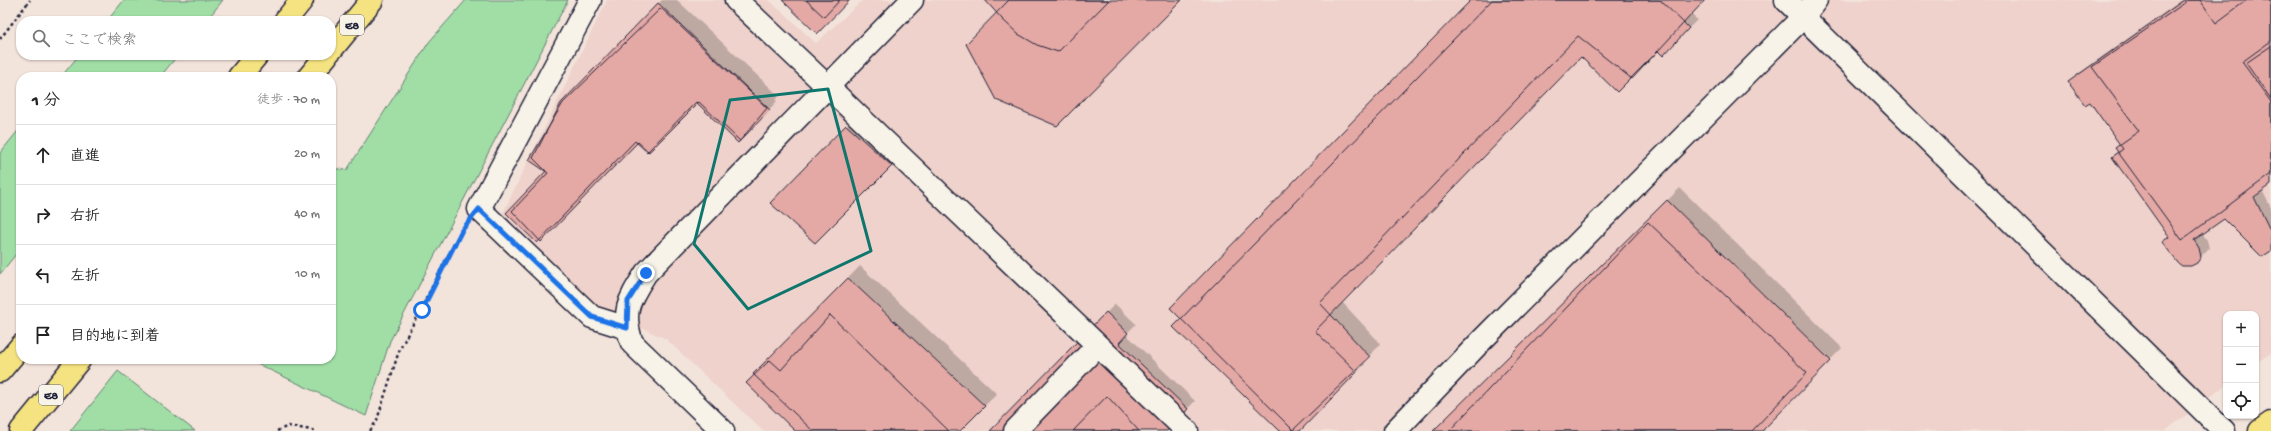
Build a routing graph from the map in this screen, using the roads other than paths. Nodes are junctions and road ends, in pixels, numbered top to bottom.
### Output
1 (302, 0) edge
2 (372, 0) edge
3 (590, 0) edge
4 (736, 0) edge
5 (912, 0) edge
6 (1786, 0) edge
7 (1809, 8) edge
8 (289, 16) edge
9 (336, 44) edge
10 (253, 60) edge
11 (323, 60) edge
12 (243, 72) edge
13 (313, 72) edge
14 (827, 86) junction
15 (627, 328) junction
16 (1097, 346) junction
17 (16, 352) edge
18 (76, 364) edge
19 (0, 371) edge
20 (2271, 423) edge
21 (22, 431) edge
22 (723, 431) edge
23 (1015, 431) edge
24 (1186, 431) edge
25 (1395, 431) edge
26 (2224, 431) edge
27 (2260, 431) edge

1 - 8 main road
2 - 9 main road, E8
3 - 15 street
4 - 14 street
5 - 14 street
6 - 7 street
7 - 25 street
7 - 26 street
10 - 12 main road
11 - 13 main road
14 - 15 street
14 - 16 street
15 - 22 street
16 - 23 street
16 - 24 street
17 - 19 main road
18 - 21 main road, E8
20 - 27 main road

